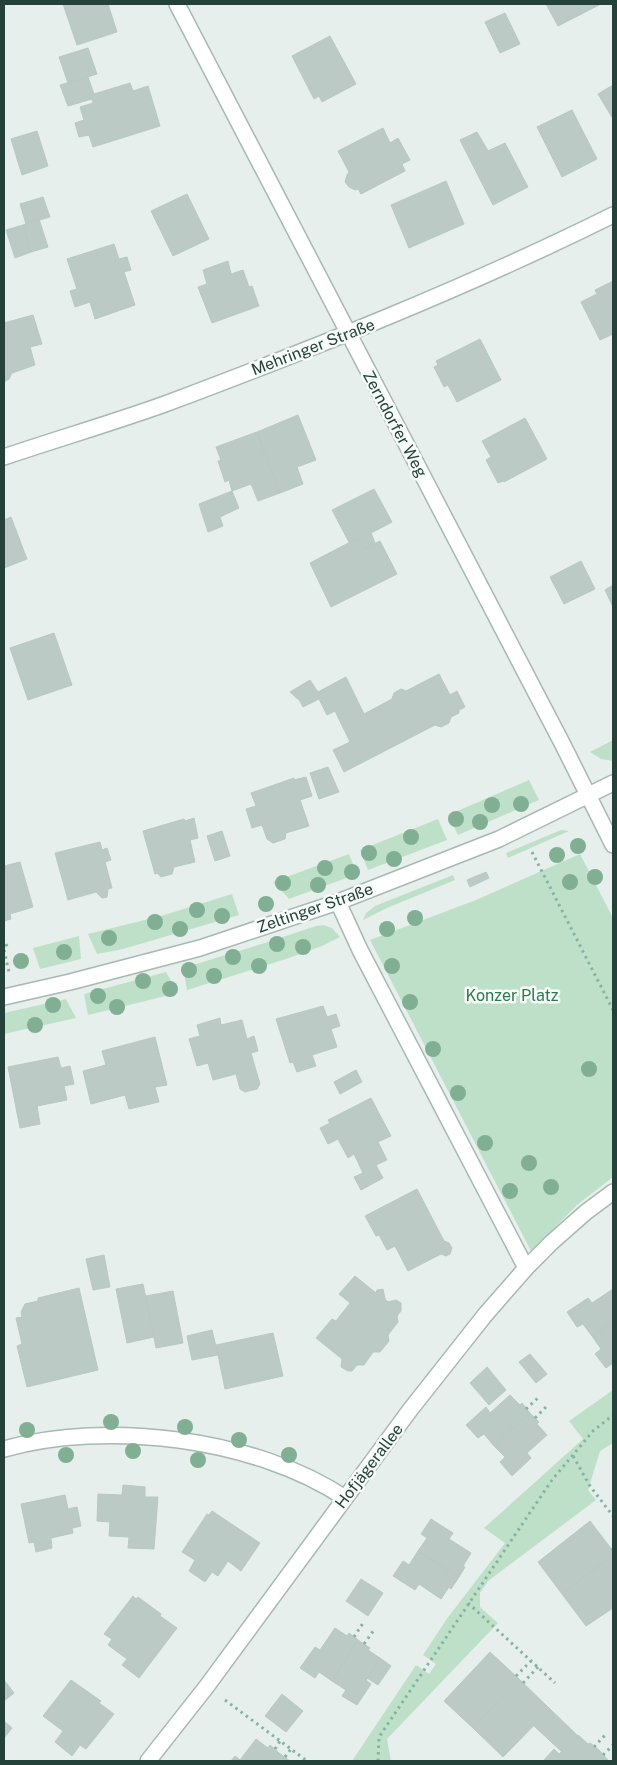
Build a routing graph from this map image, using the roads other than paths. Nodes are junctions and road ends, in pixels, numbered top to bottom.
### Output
1 (176, 4) edge
2 (613, 214) edge
3 (348, 334) junction
4 (4, 457) edge
5 (613, 783) edge
6 (588, 796) junction
7 (613, 845) edge
8 (338, 902) junction
9 (4, 997) edge
10 (613, 1192) edge
11 (526, 1268) junction
12 (4, 1449) edge
13 (344, 1498) junction
14 (148, 1761) edge

1 - 3 street, Zerndorfer Weg
2 - 3 street, Mehringer Straße
3 - 4 street, Mehringer Straße
3 - 6 street, Zerndorfer Weg
5 - 6 street, Zeltinger Straße
6 - 7 street, Zerndorfer Weg
6 - 8 street, Zeltinger Straße
8 - 9 street, Zeltinger Straße
8 - 11 street
10 - 11 street, Hofjägerallee
11 - 13 street, Hofjägerallee
12 - 13 street
13 - 14 street, Hofjägerallee

